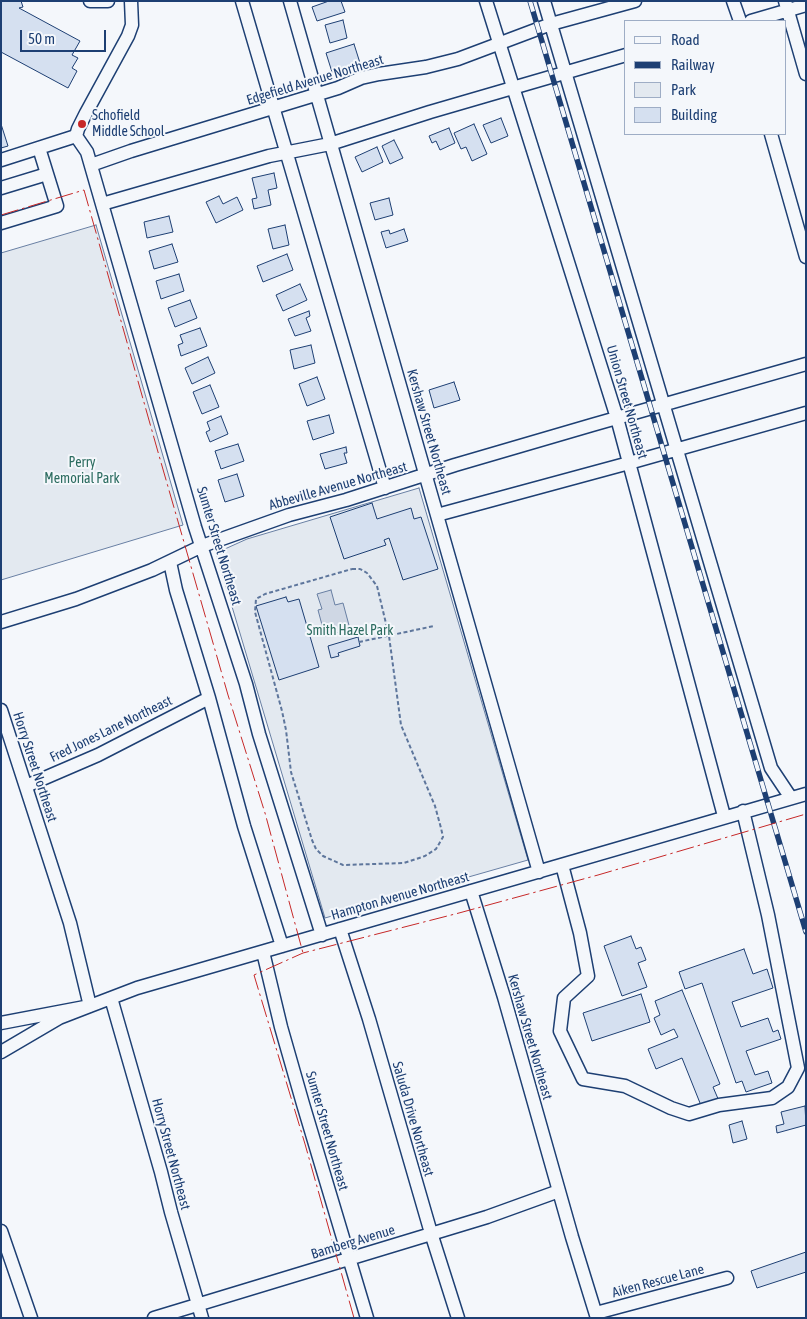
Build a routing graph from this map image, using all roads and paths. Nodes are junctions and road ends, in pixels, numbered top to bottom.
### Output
1 (90, 1) edge
2 (108, 1) edge
3 (131, 1) edge
4 (242, 1) edge
5 (290, 1) edge
6 (486, 1) edge
7 (544, 1) edge
8 (635, 1) edge
9 (733, 1) edge
10 (806, 5) edge
11 (786, 6) edge
12 (740, 20) edge
13 (753, 20) edge
14 (551, 24) junction
15 (499, 43) junction
16 (624, 57) edge
17 (566, 72) junction
18 (806, 74) edge
19 (513, 88) junction
20 (316, 94) junction
21 (273, 108) junction
22 (772, 135) edge
23 (76, 136) junction
24 (330, 144) junction
25 (39, 148) junction
26 (286, 152) junction
27 (1, 160) edge
28 (90, 165) junction
29 (47, 174) junction
30 (1, 188) edge
31 (102, 204) junction
32 (1, 223) edge
33 (806, 257) edge
34 (806, 364) edge
35 (664, 406) junction
36 (806, 413) edge
37 (617, 418) junction
38 (677, 449) junction
39 (629, 463) junction
40 (426, 476) junction
41 (385, 488) junction
42 (437, 515) junction
43 (202, 546) junction
44 (170, 562) junction
45 (1, 622) edge
46 (434, 626) dead end
47 (389, 636) junction
48 (359, 642) dead end
49 (209, 698) junction
50 (1, 710) edge
51 (26, 786) junction
52 (806, 794) edge
53 (791, 798) junction
54 (743, 811) junction
55 (724, 816) junction
56 (562, 865) junction
57 (540, 872) junction
58 (471, 891) junction
59 (340, 930) junction
60 (322, 934) junction
61 (282, 946) junction
62 (263, 952) junction
63 (111, 998) junction
64 (90, 1006) junction
65 (1, 1023) edge
66 (1, 1052) edge
67 (559, 1191) junction
68 (1, 1230) edge
69 (431, 1233) junction
70 (349, 1259) junction
71 (727, 1278) dead end
72 (199, 1305) junction
73 (597, 1315) edge
74 (31, 1318) edge
75 (154, 1318) edge
76 (202, 1318) edge
77 (367, 1318) edge
78 (458, 1318) edge

1 - 2 street
3 - 23 street
4 - 21 street
5 - 20 street, Kershaw Street Northeast
6 - 15 street, Union Street Northeast
7 - 14 street
8 - 14 street, Edgefield Avenue Northeast
9 - 12 street
10 - 11 street
11 - 13 street
11 - 18 street
14 - 15 street, Edgefield Avenue Northeast
14 - 17 street
15 - 19 street, Union Street Northeast
15 - 20 street, Edgefield Avenue Northeast
16 - 17 street
17 - 19 street
17 - 35 street
19 - 24 street
19 - 37 street, Union Street Northeast
20 - 21 street, Edgefield Avenue Northeast
20 - 24 street, Kershaw Street Northeast
21 - 26 street
21 - 28 street, Edgefield Avenue Northeast
22 - 33 street
23 - 25 street
23 - 28 street, Sumter Street Northeast
24 - 26 street
24 - 40 street, Kershaw Street Northeast
25 - 27 street
25 - 29 street
26 - 31 street
26 - 41 street
28 - 31 street, Sumter Street Northeast
29 - 30 street
29 - 32 street
31 - 43 street, Sumter Street Northeast
34 - 35 street, Abbeville Avenue Northeast
35 - 37 street, Abbeville Avenue Northeast
35 - 38 street
36 - 38 street
37 - 39 street, Union Street Northeast
37 - 40 street, Abbeville Avenue Northeast
38 - 39 street
38 - 53 street
39 - 42 street
39 - 55 street, Union Street Northeast
40 - 41 street, Abbeville Avenue Northeast
40 - 42 street, Kershaw Street Northeast
41 - 43 street, Abbeville Avenue Northeast
42 - 57 street, Kershaw Street Northeast
43 - 44 street, Abbeville Avenue Northeast
43 - 60 street, Sumter Street Northeast
44 - 45 street, Abbeville Avenue Northeast
44 - 49 street
46 - 47 path
47 - 47 path
47 - 48 path
49 - 51 street, Fred Jones Lane Northeast
49 - 61 street
50 - 51 street, Horry Street Northeast
51 - 64 street, Horry Street Northeast
52 - 53 street, Hampton Avenue Northeast
53 - 54 street, Hampton Avenue Northeast
54 - 55 street, Hampton Avenue Northeast
54 - 56 street
55 - 56 street, Hampton Avenue Northeast
56 - 57 street, Hampton Avenue Northeast
57 - 58 street, Hampton Avenue Northeast
58 - 59 street, Hampton Avenue Northeast
58 - 67 street, Kershaw Street Northeast
59 - 60 street, Hampton Avenue Northeast
59 - 69 street, Saluda Drive Northeast
60 - 61 street, Hampton Avenue Northeast
61 - 62 street, Hampton Avenue Northeast
62 - 63 street, Hampton Avenue Northeast
62 - 70 street, Sumter Street Northeast
63 - 64 street, Hampton Avenue Northeast
63 - 72 street, Horry Street Northeast
64 - 65 street, Hampton Avenue Northeast
64 - 66 street
67 - 69 street, Bamberg Avenue
67 - 73 street, Kershaw Street Northeast
68 - 74 street
69 - 70 street, Bamberg Avenue
69 - 78 street, Saluda Drive Northeast
70 - 72 street, Bamberg Avenue
70 - 77 street, Sumter Street Northeast
71 - 73 street, Aiken Rescue Lane
72 - 75 street, Bamberg Avenue
72 - 76 street, Horry Street Northeast

